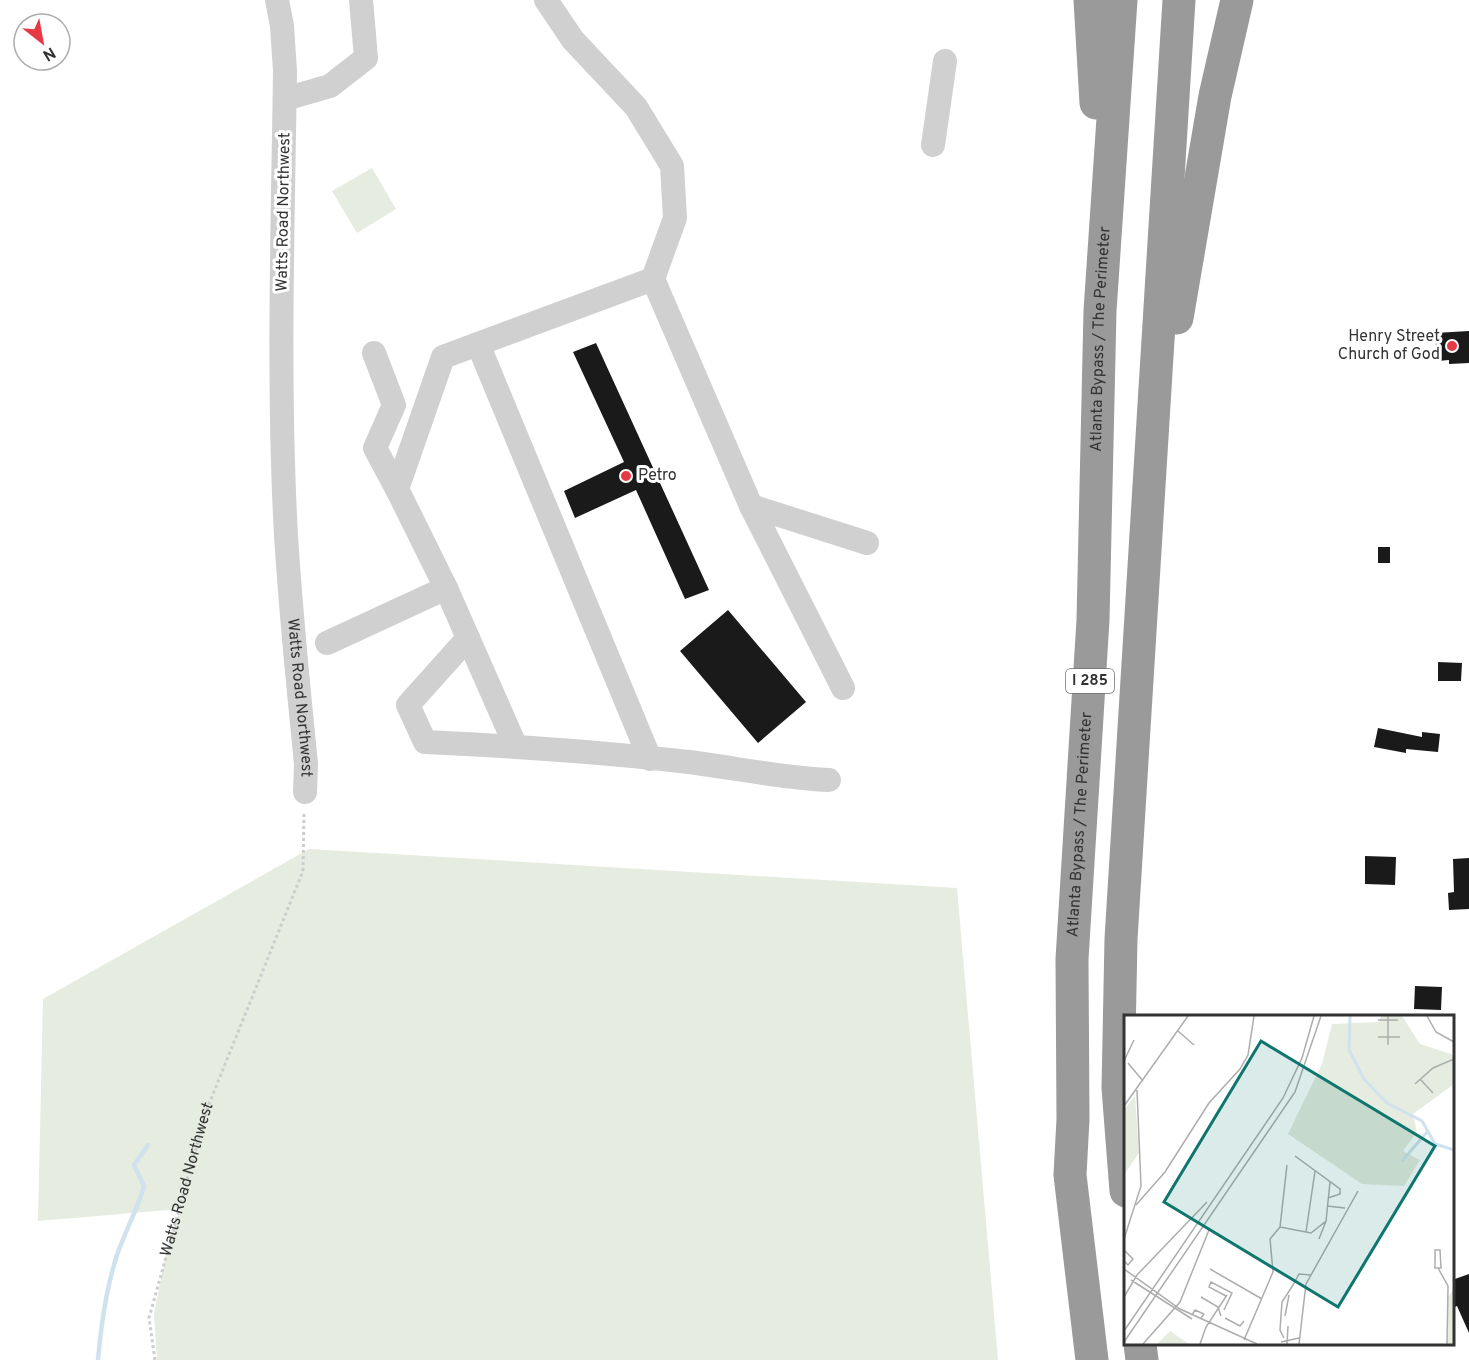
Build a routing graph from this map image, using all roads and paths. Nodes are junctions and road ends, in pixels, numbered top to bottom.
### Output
1 (277, 0) edge
2 (361, 0) edge
3 (546, 0) edge
4 (1090, 0) edge
5 (1121, 0) edge
6 (1179, 0) edge
7 (1237, 0) edge
8 (945, 61) dead end
9 (285, 108) junction
10 (933, 145) dead end
11 (653, 279) junction
12 (1100, 310) junction
13 (478, 344) junction
14 (374, 353) dead end
15 (397, 489) junction
16 (1149, 489) junction
17 (751, 506) junction
18 (867, 543) dead end
19 (446, 588) junction
20 (468, 638) junction
21 (327, 643) dead end
22 (843, 688) dead end
23 (516, 747) junction
24 (651, 759) junction
25 (829, 780) dead end
26 (305, 792) joint
27 (1124, 1176) edge
28 (1140, 1345) edge
29 (155, 1360) edge
30 (1092, 1360) edge
31 (1142, 1360) edge

1 - 9 street, Watts Road Northwest
2 - 9 street
3 - 11 street
4 - 12 highway
5 - 12 highway, Atlanta Bypass / The Perimeter / I 285
6 - 16 highway, I 285
7 - 16 highway
8 - 10 street
9 - 26 street, Watts Road Northwest
11 - 13 street
11 - 17 street
12 - 30 highway, Atlanta Bypass / The Perimeter / I 285
13 - 15 street
13 - 24 street
14 - 15 street
15 - 19 street
16 - 27 highway, I 285
17 - 18 street
17 - 22 street
19 - 20 street
19 - 21 street
20 - 23 street
20 - 23 street
23 - 24 street
24 - 25 street
26 - 29 path, Watts Road Northwest
28 - 31 highway

